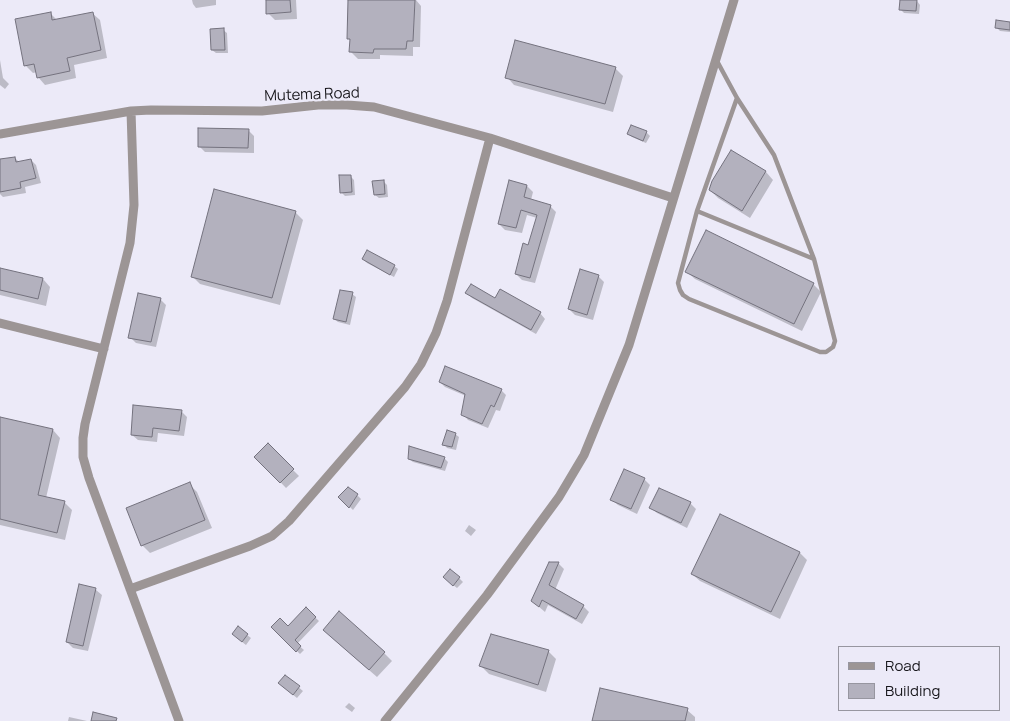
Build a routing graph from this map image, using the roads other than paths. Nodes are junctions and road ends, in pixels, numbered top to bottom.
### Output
1 (734, 0) edge
2 (716, 60) junction
3 (737, 98) junction
4 (131, 111) junction
5 (0, 134) edge
6 (490, 138) junction
7 (672, 198) junction
8 (697, 210) junction
9 (814, 259) junction
10 (0, 323) edge
11 (104, 349) junction
12 (130, 589) junction
13 (179, 721) edge
14 (385, 721) edge

1 - 2 street
2 - 3 lane
2 - 7 street
3 - 8 lane
3 - 9 lane
4 - 5 street, Mutema Road
4 - 6 street, Mutema Road
4 - 11 street
6 - 7 street, Mutema Road
6 - 12 street
7 - 14 street
8 - 9 lane
8 - 9 lane
10 - 11 street
11 - 12 street
12 - 13 street

